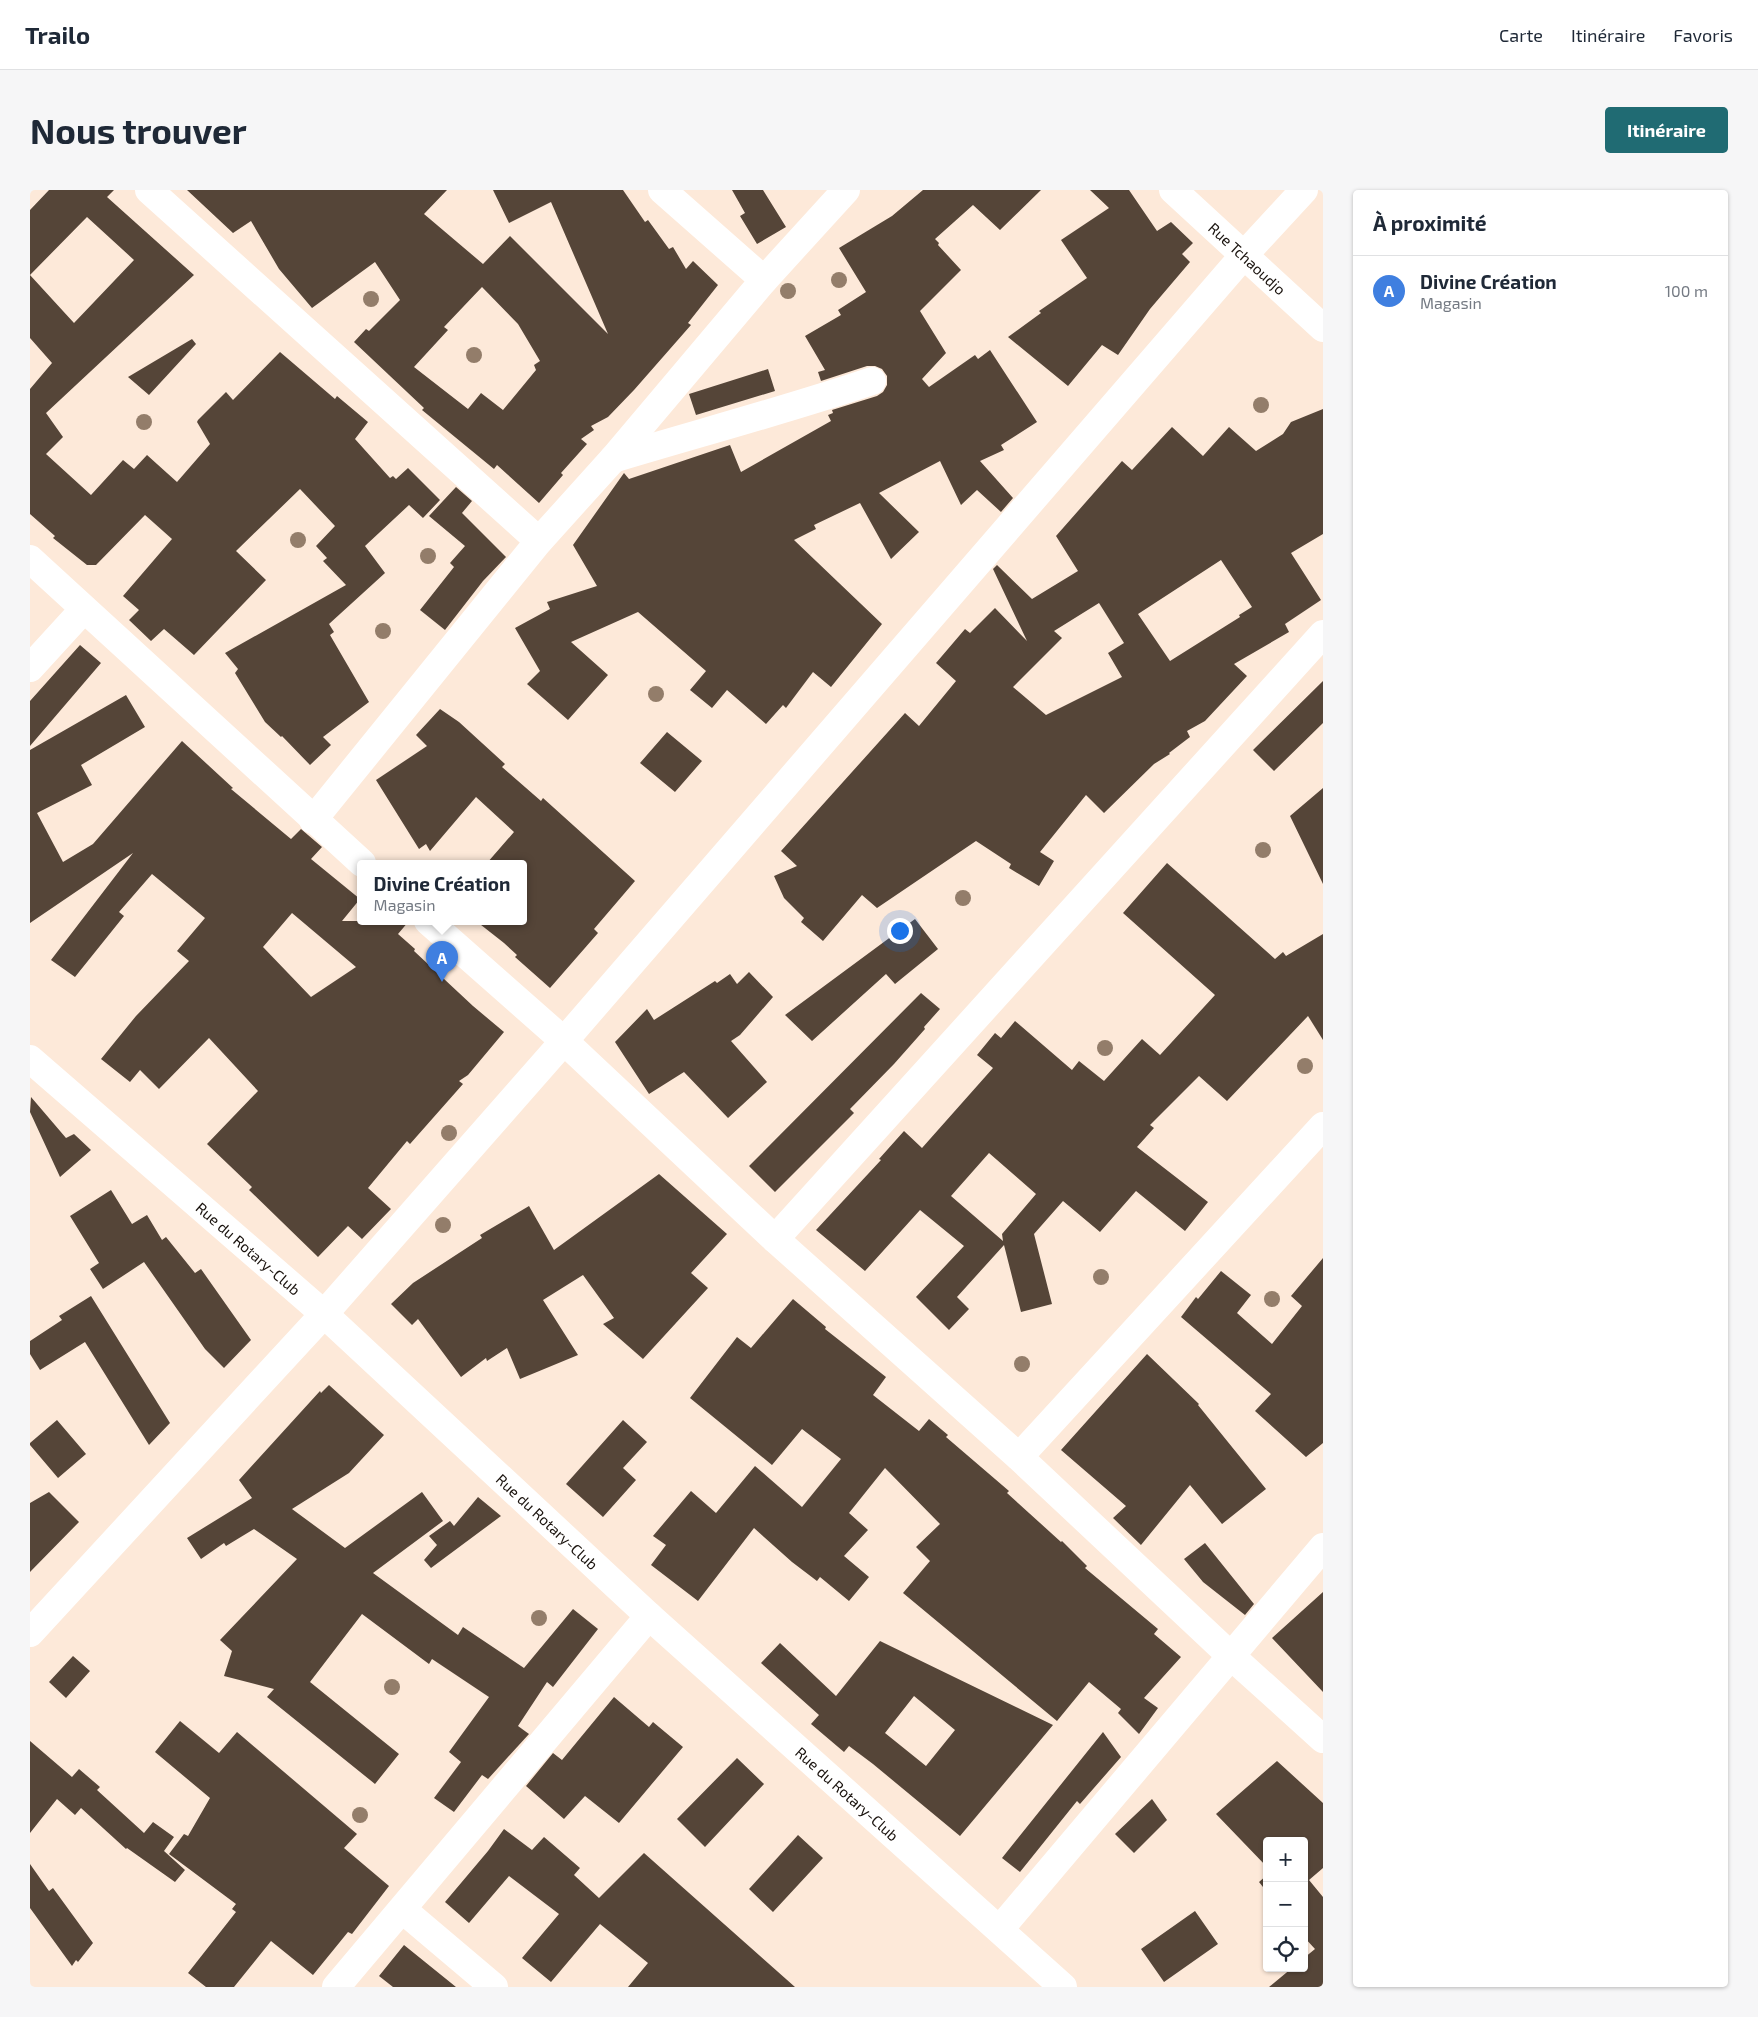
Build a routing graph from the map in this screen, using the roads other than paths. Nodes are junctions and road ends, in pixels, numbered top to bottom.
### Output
1 (148, 190) edge
2 (662, 190) edge
3 (846, 190) edge
4 (1173, 190) edge
5 (1304, 190) edge
6 (1244, 255) junction
7 (764, 280) junction
8 (1323, 328) edge
9 (872, 381) dead end
10 (612, 459) junction
11 (539, 541) junction
12 (30, 559) edge
13 (84, 609) junction
14 (1323, 634) edge
15 (30, 668) edge
16 (313, 820) junction
17 (359, 860) edge
18 (433, 925) edge
19 (564, 1041) junction
20 (30, 1059) edge
21 (1323, 1126) edge
22 (775, 1238) junction
23 (324, 1314) junction
24 (1019, 1457) junction
25 (1323, 1548) edge
26 (649, 1616) junction
27 (30, 1633) edge
28 (1231, 1656) junction
29 (1323, 1739) edge
30 (403, 1910) junction
31 (1000, 1929) junction
32 (336, 1987) edge
33 (494, 1987) edge
34 (1062, 1987) edge

1 - 11 street
2 - 7 street
3 - 7 street
4 - 6 street, Rue Tchaoudjo
5 - 6 street
6 - 8 street, Rue Tchaoudjo
6 - 19 street
7 - 10 street
9 - 10 street
10 - 11 street
11 - 16 street
12 - 13 street
13 - 15 street
13 - 16 street
14 - 22 street
16 - 17 street
18 - 19 street
19 - 22 street
19 - 23 street
20 - 23 street, Rue du Rotary-Club
21 - 24 street
22 - 24 street
23 - 26 street, Rue du Rotary-Club
23 - 27 street
24 - 28 street
25 - 28 street
26 - 30 street
26 - 31 street, Rue du Rotary-Club
28 - 29 street
28 - 31 street
30 - 32 street
30 - 33 street
31 - 34 street, Rue du Rotary-Club

